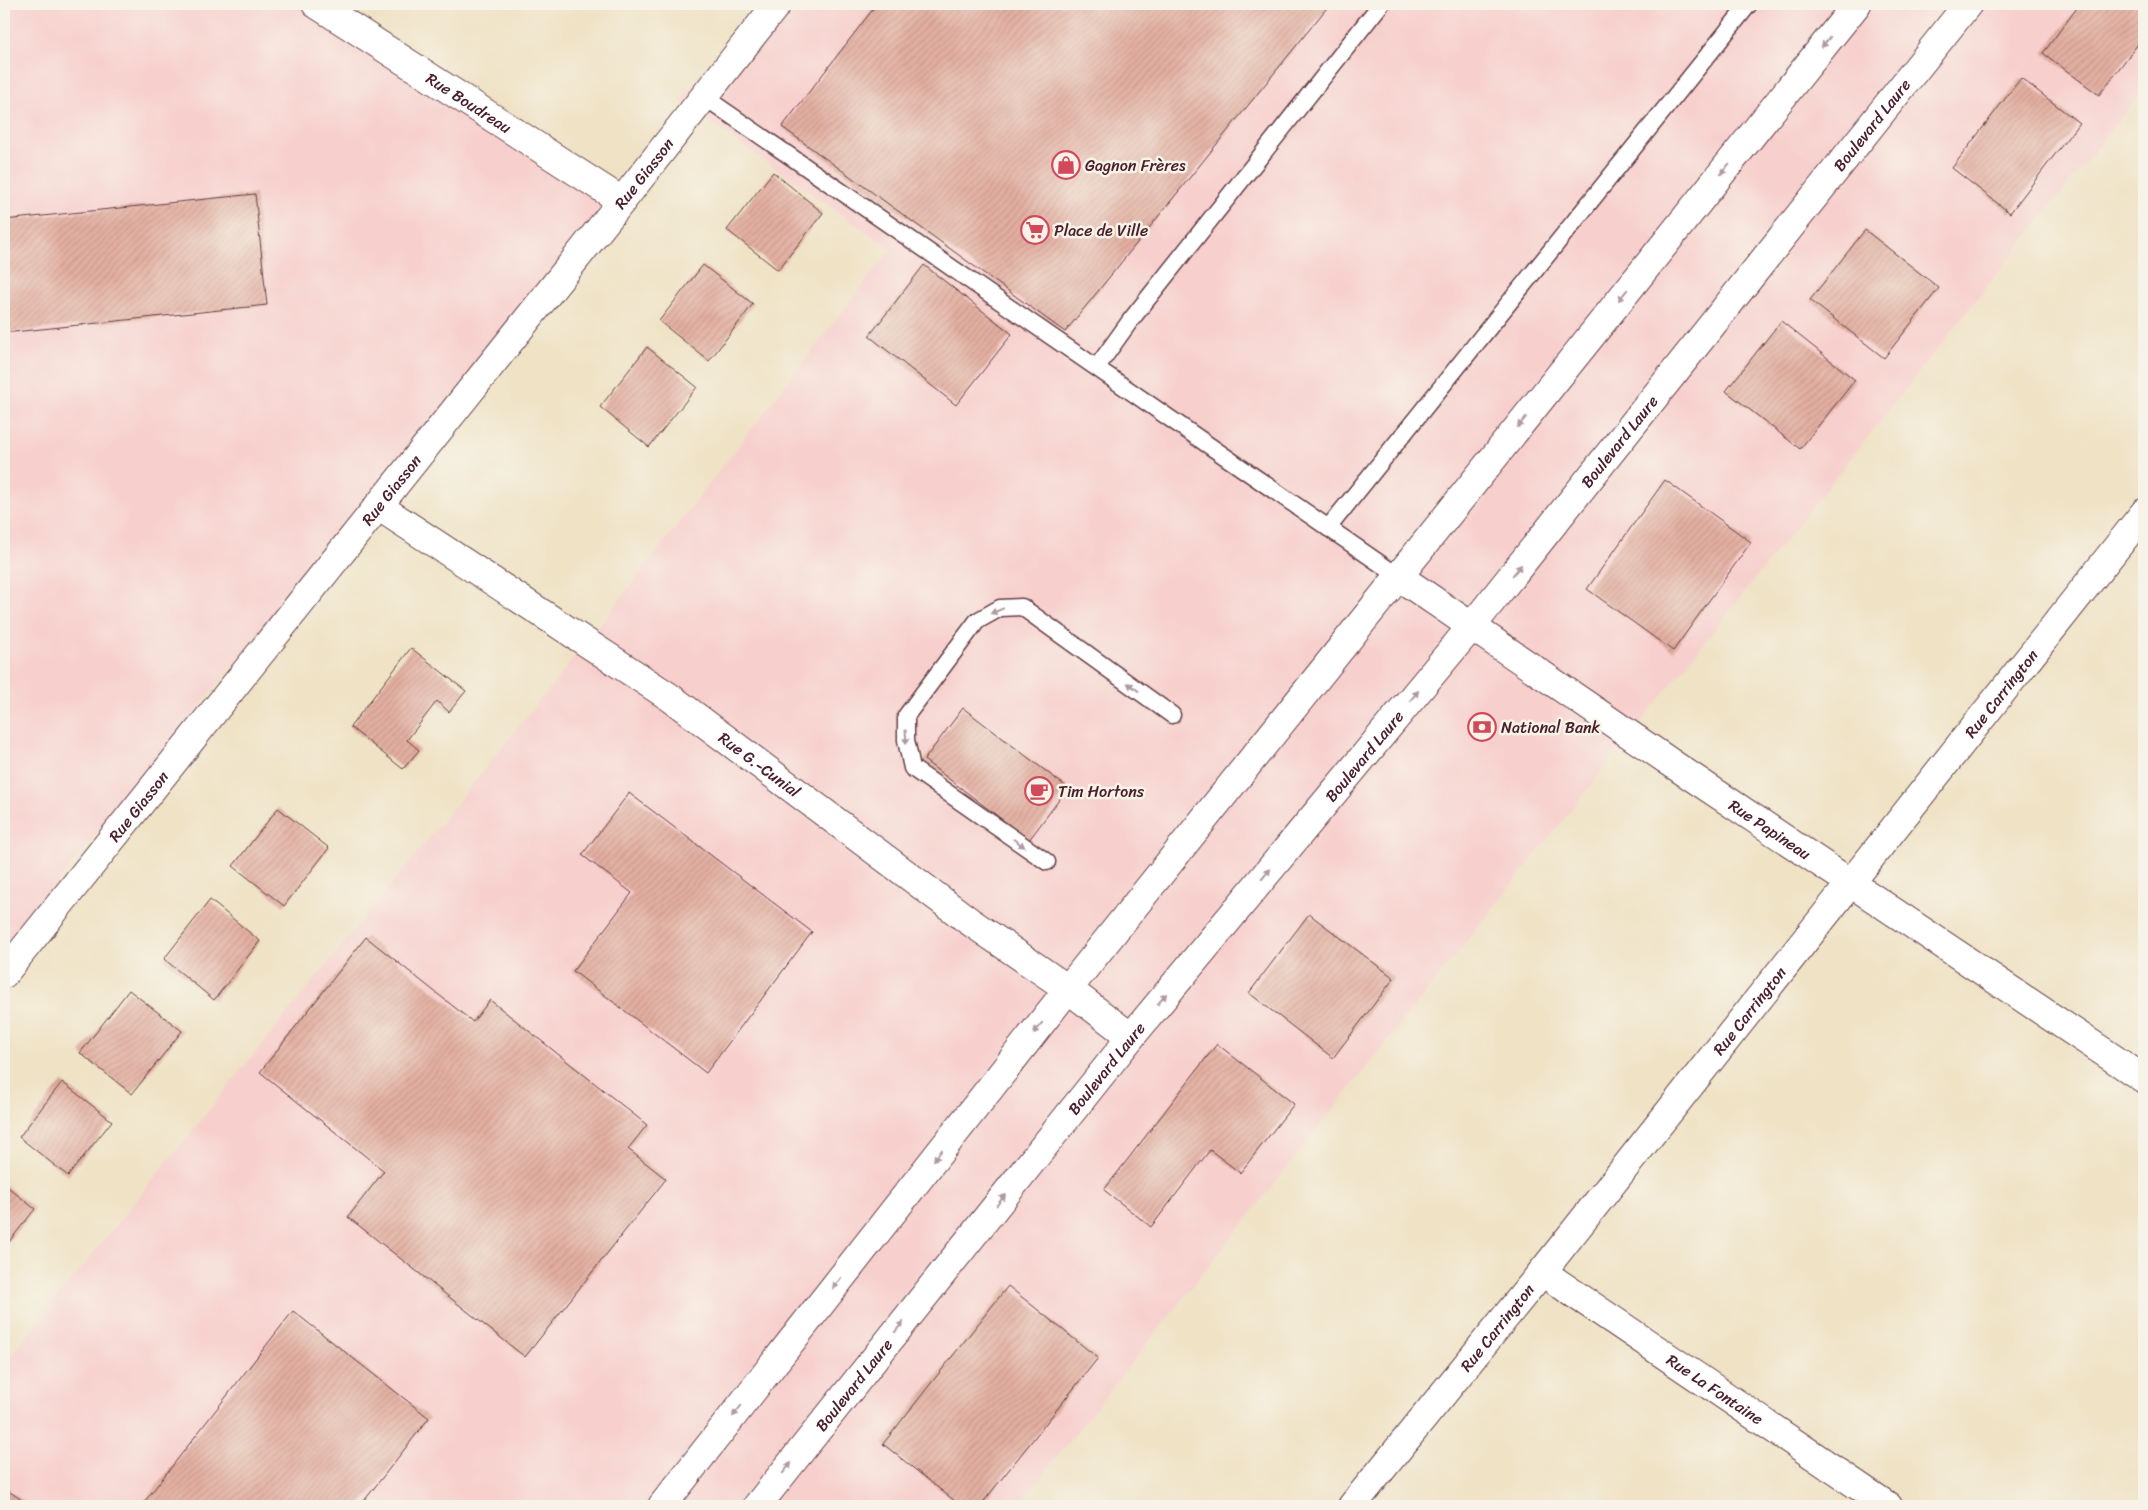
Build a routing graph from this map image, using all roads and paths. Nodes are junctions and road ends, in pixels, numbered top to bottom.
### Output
1 (316, 4) edge
2 (777, 4) edge
3 (1381, 4) edge
4 (1749, 4) edge
5 (1857, 4) edge
6 (1968, 4) edge
7 (703, 96) junction
8 (622, 201) junction
9 (1097, 367) junction
10 (378, 506) junction
11 (2144, 513) edge
12 (1328, 528) junction
13 (1398, 576) junction
14 (1471, 627) junction
15 (1172, 716) dead end
16 (1047, 862) dead end
17 (1851, 883) junction
18 (4, 974) edge
19 (1068, 989) junction
20 (1131, 1037) junction
21 (2144, 1079) edge
22 (1542, 1272) junction
23 (662, 1506) edge
24 (757, 1506) edge
25 (1352, 1506) edge
26 (1888, 1506) edge

1 - 8 main road, Rue Boudreau
2 - 7 main road, Rue Giasson
3 - 9 lane
4 - 12 lane
5 -> 13 main road
14 -> 6 main road, Boulevard Laure
7 - 8 main road, Rue Giasson
7 - 9 lane
8 - 10 main road, Rue Giasson
9 - 12 lane
10 - 18 main road, Rue Giasson
10 - 19 main road, Rue G.-Cunial
11 - 17 main road, Rue Carrington
12 - 13 lane
13 - 14 main road, Rue Papineau
13 - 19 main road
14 - 17 main road, Rue Papineau
20 -> 14 main road, Boulevard Laure
15 -> 16 lane
17 - 21 main road, Rue Papineau
17 - 22 main road, Rue Carrington
19 - 20 main road, Rue G.-Cunial
19 -> 23 main road
24 -> 20 main road, Boulevard Laure
22 - 25 main road, Rue Carrington
22 - 26 main road, Rue La Fontaine

